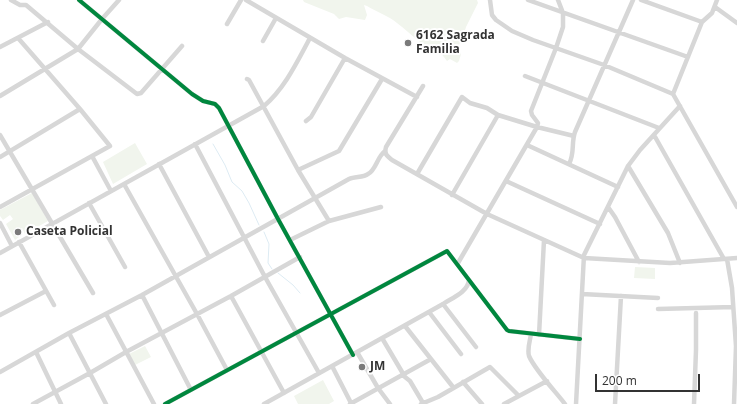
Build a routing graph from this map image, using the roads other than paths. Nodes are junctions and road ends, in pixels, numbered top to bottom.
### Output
1 (11, 0) edge
2 (79, 0) edge
3 (119, 0) edge
4 (241, 0) edge
5 (246, 0) edge
6 (490, 0) edge
7 (528, 0) edge
8 (558, 0) edge
9 (632, 0) edge
10 (641, 0) edge
11 (717, 0) edge
12 (715, 6) junction
13 (563, 13) junction
14 (276, 18) junction
15 (102, 19) junction
16 (48, 22) junction
17 (702, 22) junction
18 (737, 23) edge
19 (227, 24) dead end
20 (618, 32) junction
21 (18, 38) junction
22 (310, 38) junction
23 (263, 41) dead end
24 (182, 46) dead end
25 (0, 47) edge
26 (78, 48) junction
27 (556, 48) junction
28 (345, 58) junction
29 (688, 58) junction
30 (604, 65) junction
31 (45, 69) junction
32 (162, 69) junction
33 (524, 76) dead end
34 (247, 79) dead end
35 (382, 79) junction
36 (542, 82) junction
37 (423, 86) dead end
38 (673, 94) junction
39 (0, 96) edge
40 (417, 97) junction
41 (589, 100) junction
42 (264, 106) junction
43 (680, 106) junction
44 (80, 109) junction
45 (498, 115) junction
46 (306, 121) dead end
47 (230, 125) junction
48 (537, 127) junction
49 (659, 128) junction
50 (0, 135) edge
51 (654, 135) junction
52 (574, 136) junction
53 (194, 144) junction
54 (527, 145) junction
55 (385, 151) junction
56 (10, 152) junction
57 (92, 156) junction
58 (0, 157) edge
59 (159, 164) junction
60 (569, 164) junction
61 (628, 166) junction
62 (298, 170) junction
63 (417, 174) junction
64 (506, 181) junction
65 (124, 184) junction
66 (618, 187) junction
67 (32, 189) junction
68 (111, 191) junction
69 (452, 194) junction
70 (315, 198) junction
71 (88, 203) junction
72 (737, 206) edge
73 (0, 207) edge
74 (381, 207) dead end
75 (608, 208) junction
76 (487, 214) junction
77 (278, 219) junction
78 (329, 221) junction
79 (0, 223) edge
80 (52, 223) junction
81 (600, 224) junction
82 (245, 238) junction
83 (290, 240) junction
84 (544, 240) junction
85 (19, 242) junction
86 (12, 246) junction
87 (0, 253) edge
88 (209, 257) junction
89 (300, 257) junction
90 (584, 257) junction
91 (737, 258) edge
92 (725, 259) junction
93 (639, 262) junction
94 (458, 263) junction
95 (680, 263) junction
96 (124, 266) dead end
97 (175, 276) junction
98 (265, 277) junction
99 (469, 280) junction
100 (46, 291) junction
101 (93, 293) dead end
102 (582, 294) junction
103 (142, 295) junction
104 (231, 296) junction
105 (621, 296) junction
106 (658, 298) dead end
107 (443, 304) junction
108 (54, 305) dead end
109 (733, 307) junction
110 (658, 310) dead end
111 (429, 312) junction
112 (696, 313) dead end
113 (106, 314) junction
114 (197, 314) junction
115 (331, 314) junction
116 (0, 315) edge
117 (405, 326) junction
118 (296, 332) junction
119 (69, 333) junction
120 (162, 333) junction
121 (531, 334) junction
122 (539, 335) junction
123 (382, 338) junction
124 (580, 339) junction
125 (476, 347) dead end
126 (36, 352) junction
127 (126, 352) junction
128 (261, 352) junction
129 (355, 353) junction
130 (461, 354) dead end
131 (431, 359) junction
132 (332, 366) junction
133 (227, 370) junction
134 (0, 372) edge
135 (90, 373) junction
136 (319, 373) junction
137 (403, 374) junction
138 (547, 381) junction
139 (463, 382) junction
140 (378, 388) junction
141 (453, 388) junction
142 (191, 390) junction
143 (55, 392) junction
144 (284, 393) junction
145 (519, 396) junction
146 (33, 404) edge
147 (62, 404) edge
148 (106, 404) edge
149 (154, 404) edge
150 (165, 404) edge
151 (264, 404) edge
152 (351, 404) edge
153 (390, 404) edge
154 (422, 404) edge
155 (482, 404) edge
156 (504, 404) edge
157 (565, 404) edge
158 (575, 404) edge
159 (615, 404) edge
160 (694, 404) edge
161 (734, 404) edge

1 - 16 street
2 - 15 street
3 - 15 street
4 - 19 street
5 - 14 street
6 - 27 street
7 - 13 street
8 - 13 street
9 - 20 street
10 - 17 street
11 - 12 street
12 - 17 street
12 - 18 street
13 - 20 street
13 - 27 street
14 - 22 street
14 - 23 street
15 - 26 street
15 - 32 street
16 - 21 street
16 - 26 street
17 - 29 street
20 - 29 street
20 - 30 street
21 - 25 street
21 - 31 street
22 - 28 street
22 - 42 street
24 - 32 street
26 - 31 street
26 - 32 street
27 - 30 street
27 - 36 street
28 - 35 street
28 - 46 street
29 - 38 street
30 - 38 street
30 - 41 street
31 - 39 street
31 - 44 street
32 - 47 street
33 - 36 street
34 - 42 street
35 - 40 street
35 - 62 street
36 - 41 street
36 - 48 street
37 - 40 street
38 - 43 street
40 - 55 street
41 - 49 street
41 - 52 street
42 - 47 street
42 - 62 street
43 - 49 street
43 - 72 street
44 - 56 street
44 - 57 street
45 - 48 street
45 - 63 street
45 - 69 street
47 - 53 street
47 - 77 street
48 - 52 street
48 - 54 street
49 - 51 street
50 - 56 street
51 - 61 street
51 - 92 street
52 - 60 street
53 - 59 street
53 - 82 street
54 - 60 street
54 - 64 street
55 - 63 street
55 - 70 street
56 - 58 street
56 - 67 street
57 - 67 street
57 - 68 street
59 - 65 street
59 - 88 street
60 - 66 street
61 - 66 street
61 - 95 street
62 - 70 street
63 - 69 street
64 - 76 street
64 - 81 street
65 - 68 street
65 - 97 street
66 - 75 street
67 - 73 street
67 - 80 street
68 - 71 street
69 - 76 street
70 - 77 street
70 - 78 street
71 - 80 street
71 - 96 street
74 - 78 street
75 - 81 street
75 - 93 street
76 - 84 street
76 - 94 street
77 - 82 street
77 - 83 street
78 - 83 street
79 - 86 street
80 - 85 street
80 - 101 street
81 - 90 street
82 - 88 street
82 - 98 street
83 - 89 street
84 - 90 street
84 - 122 street
85 - 86 street
85 - 100 street
86 - 87 street
88 - 97 street
89 - 98 street
89 - 115 street
90 - 93 street
90 - 102 street
91 - 92 street
92 - 95 street
92 - 109 street
93 - 95 street
94 - 99 street
94 - 115 street
97 - 103 street
97 - 114 street
98 - 104 street
98 - 118 street
99 - 107 street
99 - 121 street
100 - 108 street
100 - 116 street
102 - 105 street
102 - 124 street
103 - 113 street
103 - 120 street
104 - 114 street
104 - 128 street
105 - 106 street
105 - 159 street
107 - 111 street
107 - 125 street
109 - 110 street
109 - 161 street
111 - 117 street
111 - 130 street
112 - 160 street
113 - 119 street
113 - 127 street
114 - 120 street
114 - 133 street
115 - 118 street
115 - 129 street
117 - 123 street
117 - 131 street
118 - 128 street
118 - 136 street
119 - 126 street
119 - 135 street
120 - 127 street
120 - 142 street
121 - 122 street
121 - 138 street
122 - 124 street
123 - 129 street
123 - 137 street
124 - 158 street
126 - 134 street
126 - 143 street
127 - 135 street
127 - 149 street
128 - 133 street
128 - 144 street
129 - 132 street
129 - 140 street
131 - 137 street
131 - 141 street
132 - 136 street
132 - 152 street
133 - 142 street
135 - 143 street
135 - 148 street
136 - 144 street
137 - 140 street
137 - 154 street
138 - 145 street
138 - 157 street
139 - 141 street
139 - 145 street
139 - 155 street
140 - 152 street
140 - 153 street
141 - 154 street
142 - 150 street
143 - 146 street
143 - 147 street
144 - 151 street
145 - 156 street

